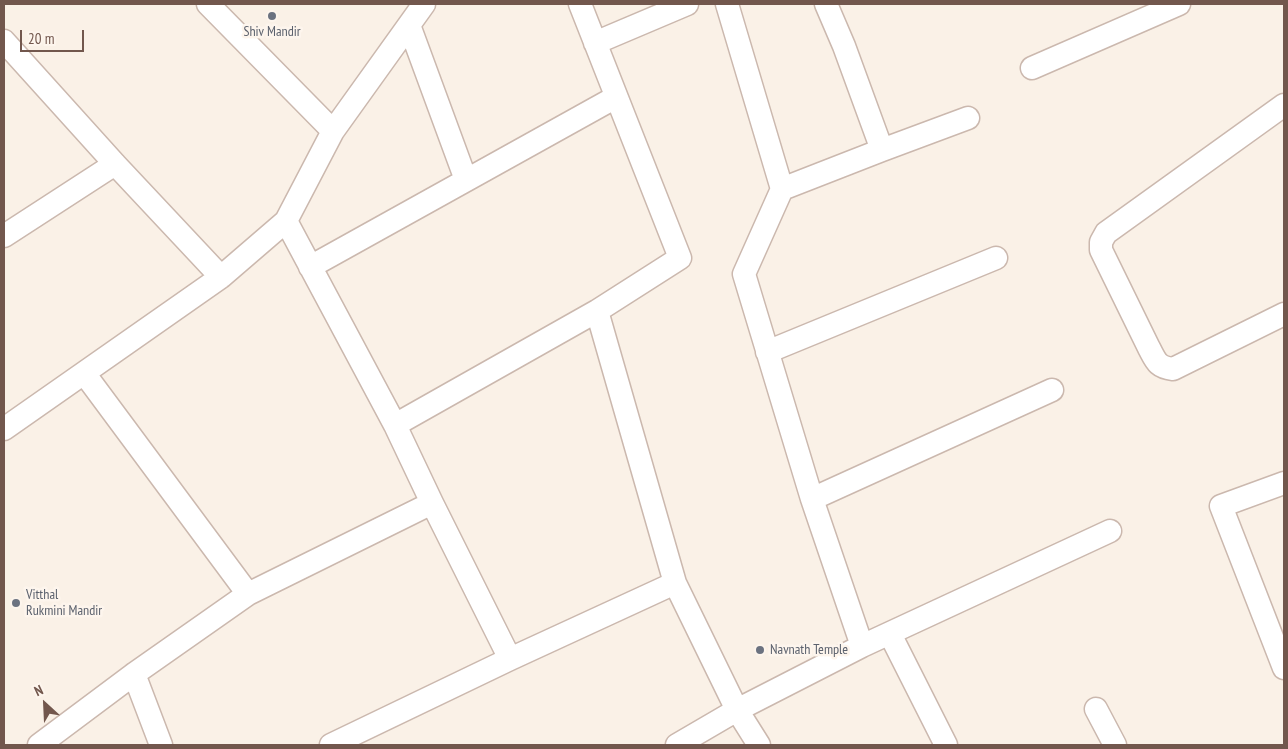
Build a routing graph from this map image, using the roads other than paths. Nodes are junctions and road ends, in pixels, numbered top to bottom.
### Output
1 (208, 4) edge
2 (424, 4) edge
3 (580, 4) edge
4 (687, 4) edge
5 (727, 4) edge
6 (826, 4) edge
7 (1180, 4) edge
8 (409, 24) junction
9 (595, 43) junction
10 (6, 48) edge
11 (1032, 68) dead end
12 (616, 97) junction
13 (1284, 105) edge
14 (968, 118) dead end
15 (333, 132) junction
16 (882, 150) junction
17 (114, 164) junction
18 (466, 180) junction
19 (782, 189) junction
20 (286, 221) junction
21 (4, 236) edge
22 (996, 258) dead end
23 (310, 267) junction
24 (221, 277) junction
25 (596, 311) junction
26 (1284, 314) edge
27 (767, 352) junction
28 (84, 373) junction
29 (1052, 390) dead end
30 (395, 425) junction
31 (4, 429) edge
32 (1284, 483) edge
33 (812, 500) junction
34 (432, 503) junction
35 (1110, 532) dead end
36 (675, 583) junction
37 (248, 594) junction
38 (890, 634) junction
39 (862, 646) junction
40 (510, 659) junction
41 (1284, 668) edge
42 (134, 674) junction
43 (1096, 709) dead end
44 (738, 710) junction
45 (39, 745) edge
46 (161, 745) edge
47 (331, 745) edge
48 (677, 745) edge
49 (759, 745) edge
50 (946, 745) edge
51 (1115, 745) edge

1 - 15 street
2 - 8 street
3 - 9 street
4 - 9 street
5 - 19 street
6 - 16 street
7 - 11 street
8 - 15 street
8 - 18 street
9 - 12 street
10 - 17 street
12 - 18 street
12 - 25 street
13 - 26 street
14 - 16 street
15 - 20 street
16 - 19 street
17 - 21 street
17 - 24 street
18 - 23 street
19 - 27 street
20 - 23 street
20 - 24 street
22 - 27 street
23 - 30 street
24 - 28 street
25 - 30 street
25 - 36 street
27 - 33 street
28 - 31 street
28 - 37 street
29 - 33 street
30 - 34 street
32 - 41 street
33 - 39 street
34 - 37 street
34 - 40 street
35 - 38 street
36 - 40 street
36 - 44 street
37 - 42 street
38 - 39 street
38 - 50 street
39 - 44 street
40 - 47 street
42 - 45 street
42 - 46 street
43 - 51 street
44 - 48 street
44 - 49 street

